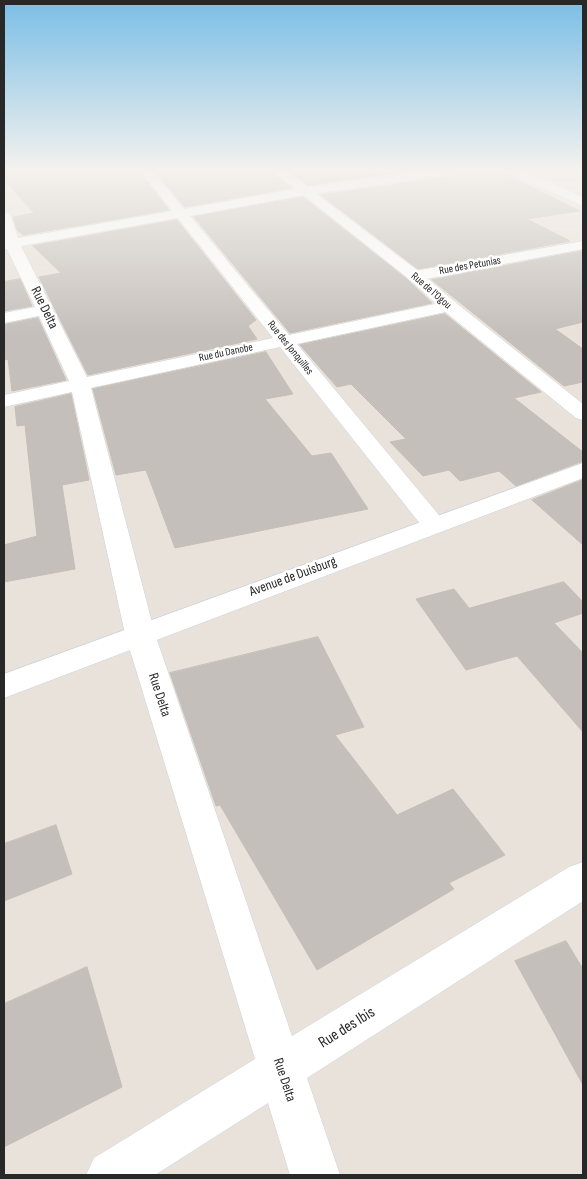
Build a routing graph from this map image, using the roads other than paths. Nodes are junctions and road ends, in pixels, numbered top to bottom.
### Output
1 (90, 225) edge
2 (191, 225) edge
3 (349, 225) edge
4 (7, 235) edge
5 (583, 245) edge
6 (415, 276) junction
7 (448, 306) junction
8 (46, 310) junction
9 (4, 318) edge
10 (284, 341) junction
11 (80, 384) junction
12 (4, 401) edge
13 (583, 414) edge
14 (583, 470) edge
15 (434, 525) junction
16 (140, 634) junction
17 (4, 686) edge
18 (583, 880) edge
19 (281, 1069) junction
20 (111, 1175) edge
21 (315, 1175) edge

1 - 4 street
2 - 10 street, Rue des Jonquilles
3 - 6 street, Rue de l'Ogou
4 - 8 street, Rue Delta
5 - 6 street, Rue des Petunias
6 - 7 street, Rue de l'Ogou
7 - 10 street, Rue du Danobe
7 - 13 street, Rue de l'Ogou
8 - 9 street
8 - 11 street, Rue Delta
10 - 11 street, Rue du Danobe
10 - 15 street, Rue des Jonquilles
11 - 12 street, Rue du Danobe
11 - 16 street, Rue Delta
14 - 15 street, Avenue de Duisburg
15 - 16 street, Avenue de Duisburg
16 - 17 street, Avenue de Duisburg
16 - 19 street, Rue Delta
18 - 19 street, Rue des Ibis
19 - 20 street, Rue des Ibis
19 - 21 street, Rue Delta

